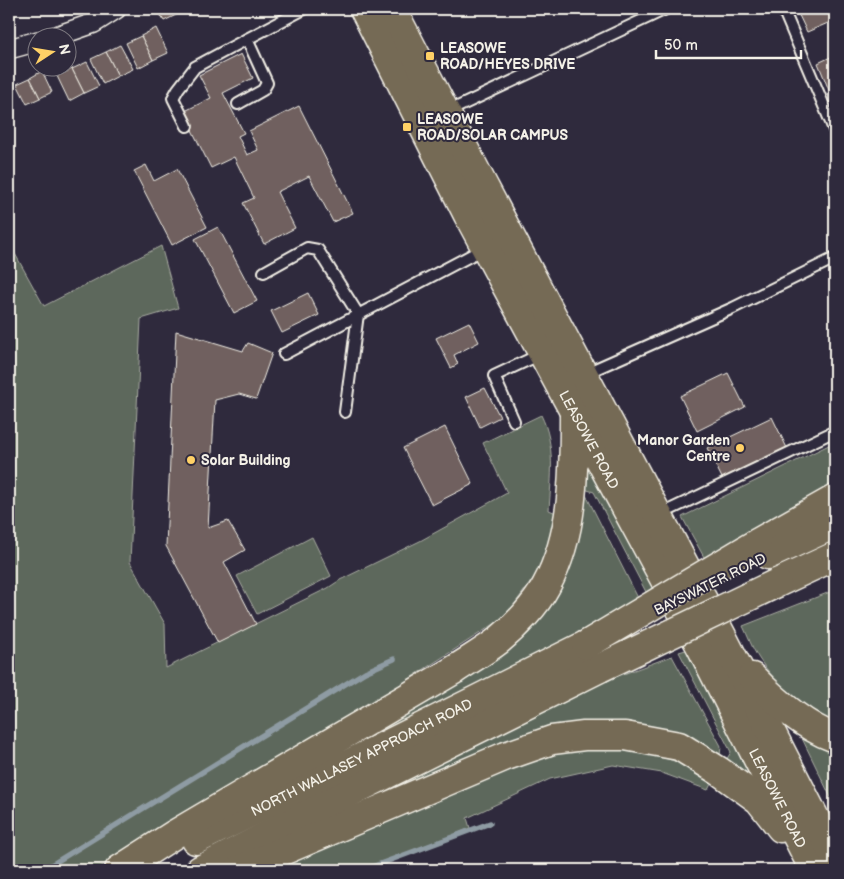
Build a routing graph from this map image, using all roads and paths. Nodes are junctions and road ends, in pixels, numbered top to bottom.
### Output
1 (116, 9) edge
2 (304, 9) edge
3 (364, 9) edge
4 (392, 9) edge
5 (666, 9) edge
6 (782, 9) edge
7 (78, 29) edge
8 (247, 39) junction
9 (28, 44) edge
10 (9, 49) edge
11 (238, 104) dead end
12 (446, 112) junction
13 (187, 126) dead end
14 (835, 132) edge
15 (485, 247) junction
16 (835, 258) edge
17 (264, 272) dead end
18 (358, 314) junction
19 (542, 353) junction
20 (284, 354) dead end
21 (583, 375) junction
22 (345, 412) dead end
23 (574, 412) junction
24 (514, 421) dead end
25 (835, 431) edge
26 (835, 499) edge
27 (658, 516) junction
28 (835, 524) edge
29 (760, 550) junction
30 (835, 556) edge
31 (835, 576) edge
32 (781, 588) junction
33 (722, 636) junction
34 (586, 645) joint
35 (600, 668) joint
36 (835, 738) edge
37 (820, 864) edge
38 (119, 870) edge
39 (137, 870) edge
40 (200, 870) edge
41 (238, 870) edge

1 - 7 street
2 - 8 lane
3 - 15 main road, LEASOWE ROAD
4 - 12 main road, LEASOWE ROAD
5 - 12 lane
6 - 14 lane
8 - 11 lane
8 - 13 lane
9 - 10 street
12 - 21 main road, LEASOWE ROAD
15 - 18 lane
15 - 19 main road, LEASOWE ROAD
16 - 21 lane
17 - 18 lane
18 - 20 lane
18 - 22 lane
19 - 23 main road, LEASOWE ROAD
19 - 24 lane
21 - 27 main road, LEASOWE ROAD
23 - 37 main road, LEASOWE ROAD
23 - 38 main road
25 - 27 lane
26 - 29 main road
27 - 33 main road, LEASOWE ROAD
28 - 29 main road, BAYSWATER ROAD
29 - 34 main road, BAYSWATER ROAD, bridge
30 - 32 main road, BAYSWATER ROAD
31 - 32 main road
32 - 35 main road, BAYSWATER ROAD, bridge
33 - 36 main road
33 - 37 main road, LEASOWE ROAD
34 - 39 main road, NORTH WALLASEY APPROACH ROAD
35 - 40 main road, NORTH WALLASEY APPROACH ROAD
37 - 41 main road

